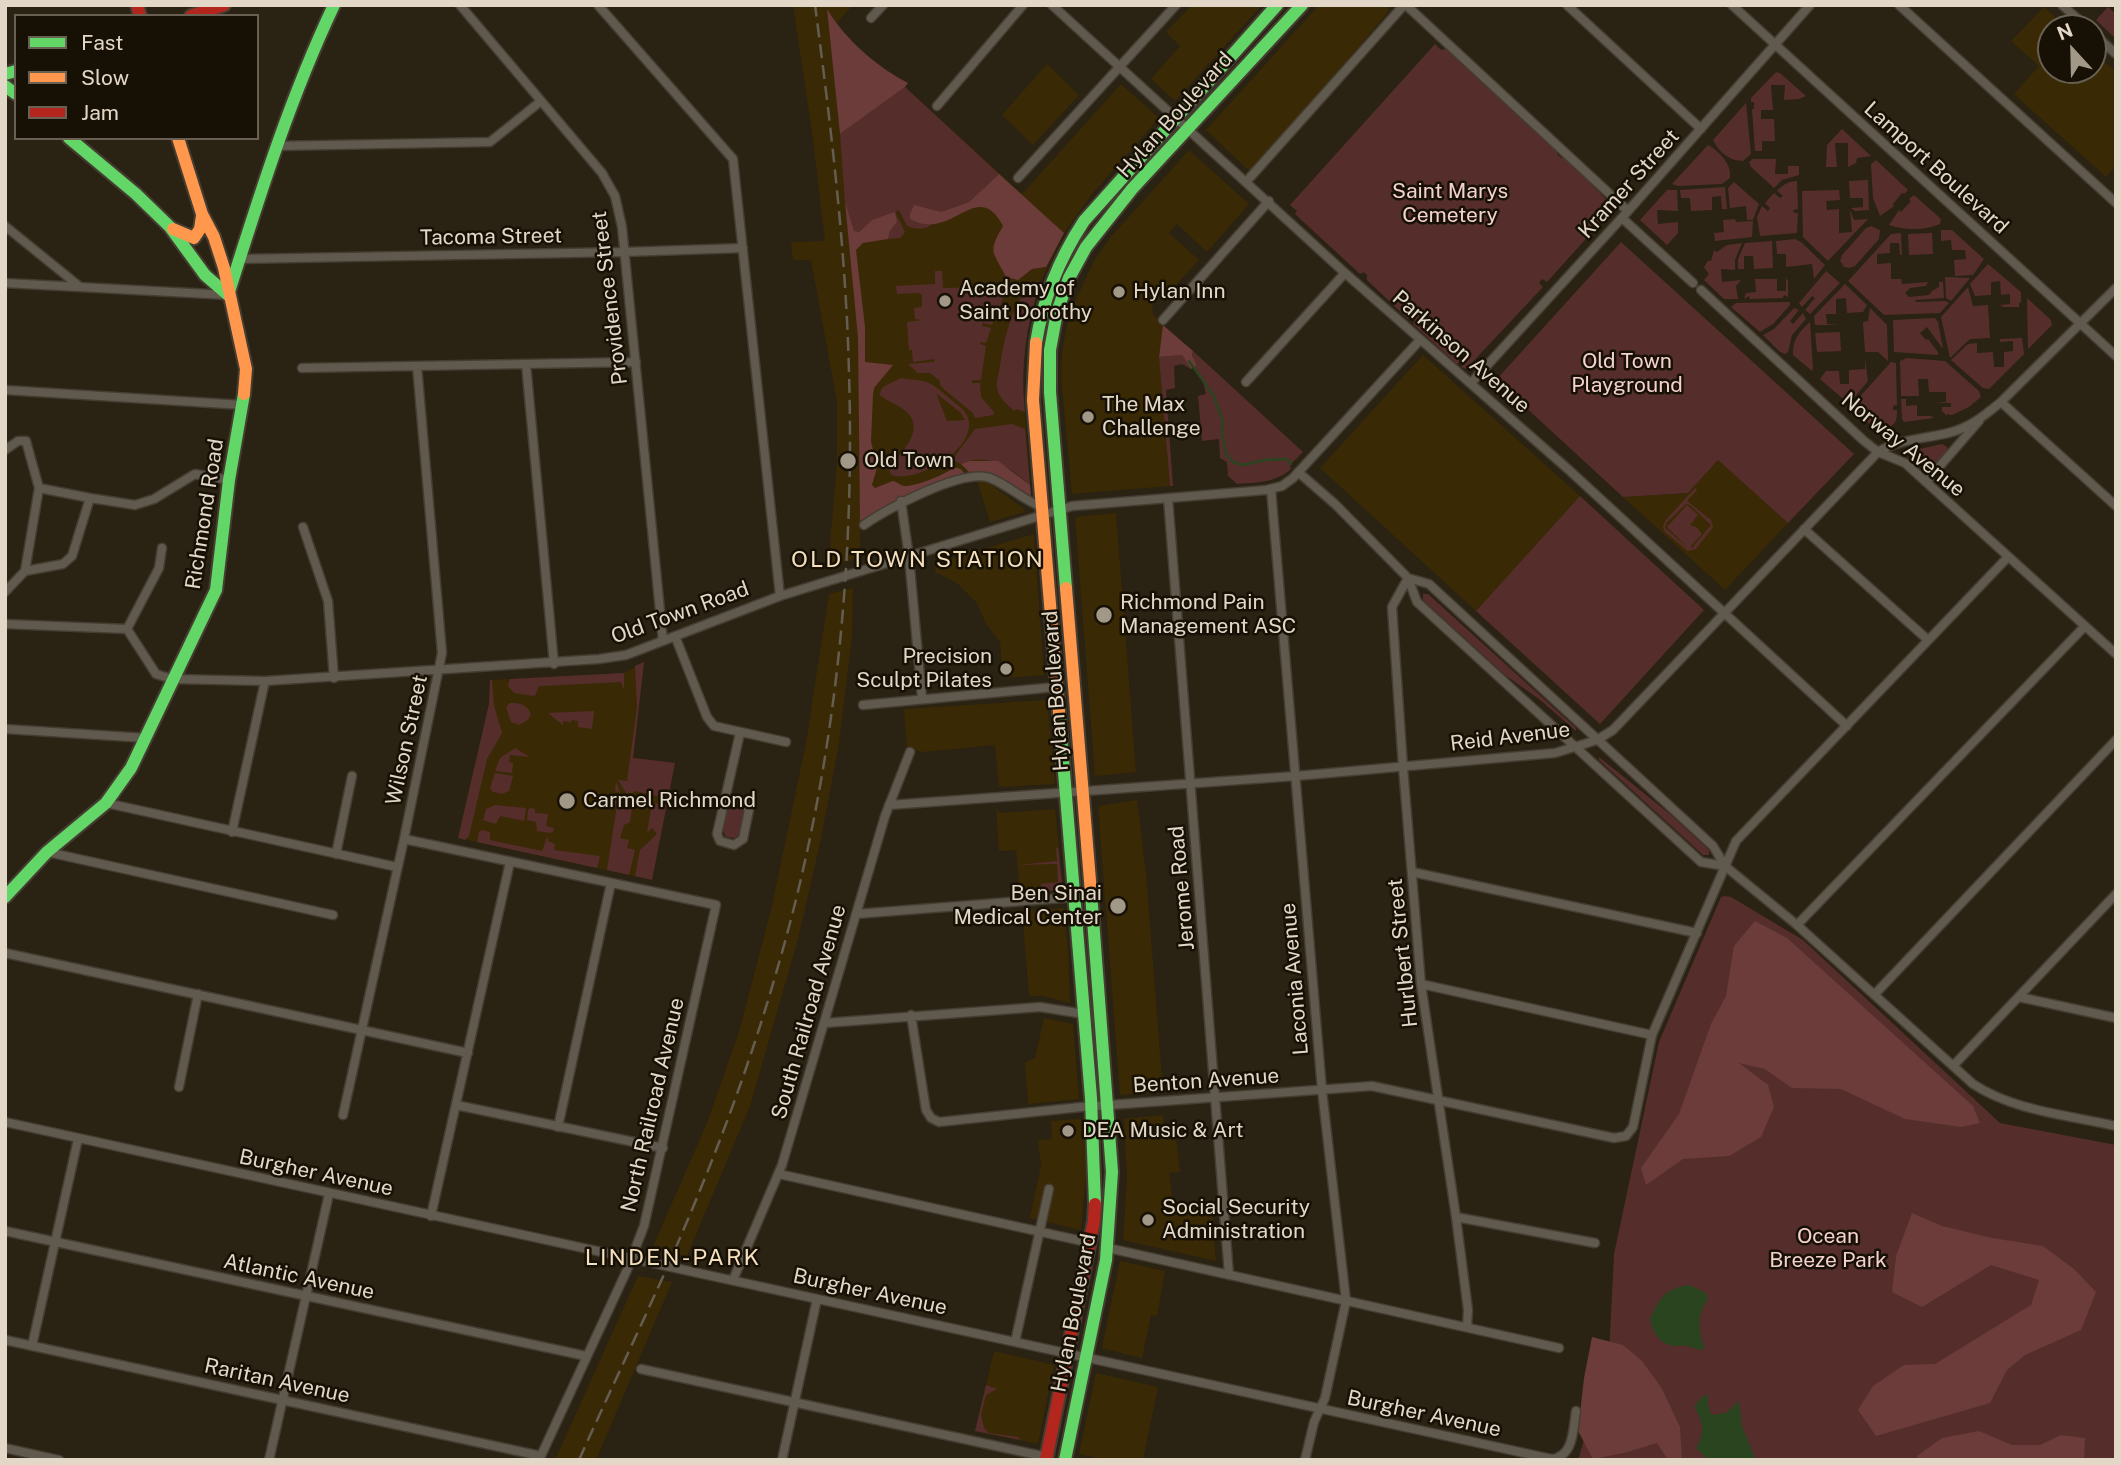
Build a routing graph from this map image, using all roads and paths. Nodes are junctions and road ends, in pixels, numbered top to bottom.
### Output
1 (224, 5) edge
2 (334, 5) edge
3 (460, 5) edge
4 (598, 5) edge
5 (883, 5) edge
6 (1023, 5) edge
7 (1052, 5) edge
8 (1176, 5) edge
9 (1277, 5) edge
10 (1302, 5) edge
11 (1405, 5) edge
12 (1567, 5) edge
13 (1732, 5) edge
14 (1810, 5) edge
15 (1899, 5) edge
16 (197, 14) edge
17 (871, 18) dead end
18 (1775, 45) junction
19 (1119, 67) junction
20 (541, 101) junction
21 (937, 106) dead end
22 (1176, 118) junction
23 (1188, 129) junction
24 (1701, 129) junction
25 (71, 140) edge
26 (179, 140) edge
27 (275, 146) junction
28 (1018, 178) dead end
29 (1246, 182) junction
30 (1269, 201) junction
31 (2116, 203) edge
32 (202, 214) junction
33 (1625, 215) junction
34 (5, 226) edge
35 (170, 227) junction
36 (743, 248) junction
37 (624, 252) junction
38 (239, 259) junction
39 (1345, 273) junction
40 (5, 283) edge
41 (1693, 283) dead end
42 (80, 287) junction
43 (2116, 288) edge
44 (1701, 290) dead end
45 (228, 295) junction
46 (1163, 320) dead end
47 (2080, 323) junction
48 (1420, 340) junction
49 (2116, 356) edge
50 (636, 362) junction
51 (526, 364) junction
52 (417, 366) junction
53 (302, 368) dead end
54 (1246, 382) dead end
55 (1471, 383) junction
56 (5, 390) edge
57 (2001, 401) junction
58 (243, 405) junction
59 (1981, 419) junction
60 (5, 450) edge
61 (1878, 452) junction
62 (1298, 472) junction
63 (229, 480) junction
64 (1926, 482) junction
65 (39, 488) junction
66 (1271, 489) junction
67 (90, 498) junction
68 (1168, 498) junction
69 (901, 501) junction
70 (2116, 506) edge
71 (1061, 510) junction
72 (1042, 512) junction
73 (864, 525) dead end
74 (303, 527) dead end
75 (1804, 529) junction
76 (162, 548) dead end
77 (909, 557) junction
78 (2008, 557) junction
79 (25, 572) junction
80 (1408, 578) junction
81 (5, 592) edge
82 (780, 596) junction
83 (1725, 612) junction
84 (5, 624) edge
85 (2085, 626) junction
86 (127, 629) junction
87 (675, 636) junction
88 (1928, 640) junction
89 (663, 641) junction
90 (2116, 654) edge
91 (554, 664) junction
92 (440, 671) junction
93 (334, 677) junction
94 (172, 680) junction
95 (265, 681) junction
96 (1056, 687) junction
97 (922, 698) junction
98 (863, 705) dead end
99 (1847, 726) junction
100 (5, 729) edge
101 (740, 733) junction
102 (146, 738) junction
103 (1597, 740) junction
104 (2116, 740) edge
105 (786, 742) dead end
106 (1577, 748) junction
107 (910, 752) dead end
108 (1403, 767) junction
109 (352, 776) dead end
110 (1296, 776) junction
111 (1191, 784) junction
112 (1084, 791) junction
113 (1066, 793) junction
114 (727, 799) junction
115 (106, 803) junction
116 (889, 805) junction
117 (232, 832) junction
118 (404, 839) junction
119 (47, 852) junction
120 (336, 854) junction
121 (510, 862) junction
122 (1725, 866) junction
123 (397, 867) junction
124 (1412, 872) junction
125 (611, 883) junction
126 (2116, 894) edge
127 (5, 897) edge
128 (1074, 897) junction
129 (2112, 903) edge
130 (856, 914) junction
131 (333, 915) dead end
132 (1797, 925) junction
133 (1697, 933) junction
134 (5, 953) edge
135 (1421, 984) junction
136 (198, 994) junction
137 (1875, 994) junction
138 (2020, 997) junction
139 (1084, 1014) junction
140 (911, 1015) junction
141 (2116, 1018) edge
142 (825, 1023) junction
143 (362, 1029) junction
144 (1652, 1035) junction
145 (468, 1053) junction
146 (1953, 1066) junction
147 (179, 1087) dead end
148 (1322, 1090) junction
149 (1216, 1098) junction
150 (1438, 1100) junction
151 (456, 1105) junction
152 (1107, 1106) junction
153 (1092, 1107) junction
154 (343, 1115) dead end
155 (5, 1122) edge
156 (2116, 1126) edge
157 (558, 1127) junction
158 (78, 1139) junction
159 (663, 1148) junction
160 (779, 1174) junction
161 (1049, 1189) dead end
162 (329, 1194) junction
163 (431, 1216) junction
164 (1456, 1217) junction
165 (5, 1231) edge
166 (1040, 1233) junction
167 (56, 1242) junction
168 (1091, 1243) junction
169 (1595, 1243) dead end
170 (1108, 1248) junction
171 (632, 1258) junction
172 (1229, 1275) junction
173 (733, 1280) junction
174 (304, 1296) junction
175 (817, 1299) junction
176 (1346, 1301) junction
177 (1467, 1327) junction
178 (5, 1340) edge
179 (1015, 1342) junction
180 (32, 1346) junction
181 (1559, 1348) dead end
182 (1068, 1353) junction
183 (586, 1356) junction
184 (1086, 1357) junction
185 (641, 1369) dead end
186 (282, 1400) junction
187 (794, 1403) junction
188 (1320, 1409) junction
189 (1576, 1411) dead end
190 (5, 1448) edge
191 (540, 1458) edge
192 (1047, 1458) edge
193 (59, 1460) edge
194 (269, 1460) edge
195 (782, 1460) edge
196 (1065, 1460) edge
197 (1305, 1460) edge

1 - 16 main road
2 - 27 main road
3 - 20 street, Providence Street
4 - 36 street
5 - 17 street
6 - 21 street
7 - 19 street, Parkinson Avenue
8 - 19 street
9 - 22 main road, Hylan Boulevard
10 - 23 main road, Hylan Boulevard
11 - 29 street
11 - 33 street
12 - 24 street
13 - 18 street, Lamport Boulevard
14 - 18 street, Kramer Street
15 - 31 street
18 - 24 street, Kramer Street
18 - 47 street, Lamport Boulevard
19 - 22 street, Parkinson Avenue
19 - 28 street
20 - 27 street
20 - 37 street, Providence Street
22 - 23 street, Parkinson Avenue
22 - 72 main road, Hylan Boulevard
23 - 29 street, Parkinson Avenue
23 - 71 main road, Hylan Boulevard
24 - 33 street, Kramer Street
25 - 35 main road
26 - 32 main road, Richmond Road
27 - 38 main road
29 - 30 street, Parkinson Avenue
30 - 39 street, Parkinson Avenue
30 - 46 street
32 - 35 main road
32 - 45 main road, Richmond Road
33 - 41 street
33 - 55 street, Kramer Street
34 - 42 street
35 - 45 main road
36 - 37 street, Tacoma Street
36 - 82 street
37 - 38 street, Tacoma Street
37 - 50 street, Providence Street
38 - 45 main road
39 - 48 street, Parkinson Avenue
39 - 54 street
40 - 42 street
42 - 45 street
43 - 47 street, Reid Avenue
44 - 61 street, Norway Avenue
45 - 58 main road, Richmond Road
47 - 49 street, Lamport Boulevard
47 - 57 street, Reid Avenue
48 - 55 street, Parkinson Avenue
48 - 62 street
50 - 51 street
50 - 89 street, Providence Street
51 - 52 street
51 - 91 street
52 - 53 street
52 - 92 street, Wilson Street
55 - 83 street, Parkinson Avenue
56 - 58 street
57 - 59 street, Reid Avenue
57 - 70 street
58 - 63 main road, Richmond Road
59 - 61 street, Reid Avenue
59 - 64 street
60 - 65 street
61 - 64 street, Norway Avenue
61 - 75 street, Reid Avenue
62 - 66 street
62 - 80 street
63 - 67 street
63 - 94 main road, Richmond Road
64 - 78 street, Norway Avenue
65 - 67 street
65 - 79 street
66 - 68 street, Old Town Road
66 - 110 street, Laconia Avenue
67 - 79 street
68 - 71 street, Old Town Road
68 - 111 street, Jerome Road
69 - 72 street
69 - 73 street
69 - 77 street
71 - 72 street, Old Town Road
71 - 112 main road, Hylan Boulevard
72 - 77 street, Old Town Road
72 - 96 main road, Hylan Boulevard
74 - 93 street
75 - 83 street, Reid Avenue
75 - 88 street
76 - 86 street
77 - 82 street, Old Town Road
77 - 97 street
78 - 85 street, Norway Avenue
78 - 88 street
79 - 81 street
80 - 103 street
80 - 106 street
80 - 108 street, Hurlbert Street
82 - 87 street, Old Town Road
83 - 99 street, Parkinson Avenue
83 - 103 street, Reid Avenue
84 - 86 street
85 - 90 street, Norway Avenue
85 - 132 street
86 - 94 street
87 - 89 street, Old Town Road
87 - 101 street
88 - 99 street
89 - 91 street, Old Town Road
91 - 92 street, Old Town Road
92 - 93 street, Old Town Road
92 - 118 street, Wilson Street
93 - 95 street, Old Town Road
94 - 95 street, Old Town Road
94 - 102 main road, Richmond Road
95 - 117 street
96 - 97 street
96 - 113 main road, Hylan Boulevard
97 - 98 street
99 - 122 street
100 - 102 street
101 - 105 street
101 - 114 street
102 - 115 main road, Richmond Road
103 - 106 street, Reid Avenue
103 - 122 street
104 - 137 street
106 - 108 street, Reid Avenue
106 - 122 street
107 - 116 street, South Railroad Avenue
108 - 110 street, Reid Avenue
108 - 124 street, Hurlbert Street
109 - 120 street
110 - 111 street, Reid Avenue
110 - 148 street, Laconia Avenue
111 - 112 street, Reid Avenue
111 - 149 street, Jerome Road
112 - 113 street, Reid Avenue
112 - 152 main road, Hylan Boulevard
113 - 116 street, Reid Avenue
113 - 128 main road, Hylan Boulevard
114 - 114 street
115 - 117 street
115 - 119 main road, Richmond Road
116 - 130 street, South Railroad Avenue
117 - 120 street
118 - 121 street
118 - 123 street, Wilson Street
119 - 127 main road, Richmond Road
119 - 131 street
120 - 123 street
121 - 125 street
121 - 145 street
122 - 132 street
122 - 133 street
123 - 143 street, Wilson Street
124 - 133 street
124 - 135 street, Hurlbert Street
125 - 157 street
125 - 159 street, North Railroad Avenue
126 - 129 street
128 - 130 street
128 - 139 main road, Hylan Boulevard
129 - 138 street
130 - 142 street, South Railroad Avenue
132 - 137 street
133 - 144 street
134 - 136 street
135 - 144 street
135 - 150 street, Hurlbert Street
136 - 143 street
136 - 147 street
137 - 146 street
138 - 141 street
138 - 146 street
139 - 140 street
139 - 153 main road, Hylan Boulevard
140 - 142 street
140 - 153 street, Benton Avenue
142 - 160 street, South Railroad Avenue
143 - 145 street
143 - 154 street, Wilson Street
144 - 150 street, Benton Avenue
145 - 151 street
146 - 156 street
148 - 149 street, Benton Avenue
148 - 150 street, Benton Avenue
148 - 176 street, Laconia Avenue
149 - 152 street, Benton Avenue
149 - 172 street, Jerome Road
150 - 164 street, Hurlbert Street
151 - 157 street
151 - 163 street
152 - 153 street, Benton Avenue
152 - 170 main road, Hylan Boulevard
153 - 168 main road, Hylan Boulevard
155 - 158 street, Burgher Avenue
157 - 159 street
158 - 162 street, Burgher Avenue
158 - 167 street
159 - 171 street, North Railroad Avenue
160 - 166 street
160 - 173 street, South Railroad Avenue
161 - 166 street
162 - 163 street, Burgher Avenue
162 - 174 street
163 - 171 street, Burgher Avenue
164 - 169 street
164 - 177 street, Hurlbert Street
165 - 167 street, Atlantic Avenue
166 - 168 street
166 - 179 street
167 - 174 street, Atlantic Avenue
167 - 180 street
168 - 182 main road, Hylan Boulevard
170 - 172 street
170 - 184 main road, Hylan Boulevard
171 - 173 street, Burgher Avenue
171 - 183 street, North Railroad Avenue
172 - 176 street
173 - 175 street, Burgher Avenue
174 - 183 street, Atlantic Avenue
174 - 186 street
175 - 179 street, Burgher Avenue
175 - 187 street
176 - 177 street
176 - 188 street, Laconia Avenue
177 - 181 street
178 - 180 street, Raritan Avenue
179 - 182 street, Burgher Avenue
180 - 186 street, Raritan Avenue
182 - 184 street, Burgher Avenue
182 - 192 main road, Hylan Boulevard
183 - 191 street, North Railroad Avenue
184 - 188 street, Burgher Avenue
184 - 196 main road, Hylan Boulevard
185 - 187 street
186 - 191 street, Raritan Avenue
186 - 194 street
187 - 192 street
187 - 195 street
188 - 189 street, Burgher Avenue
188 - 197 street, Laconia Avenue
190 - 193 street

